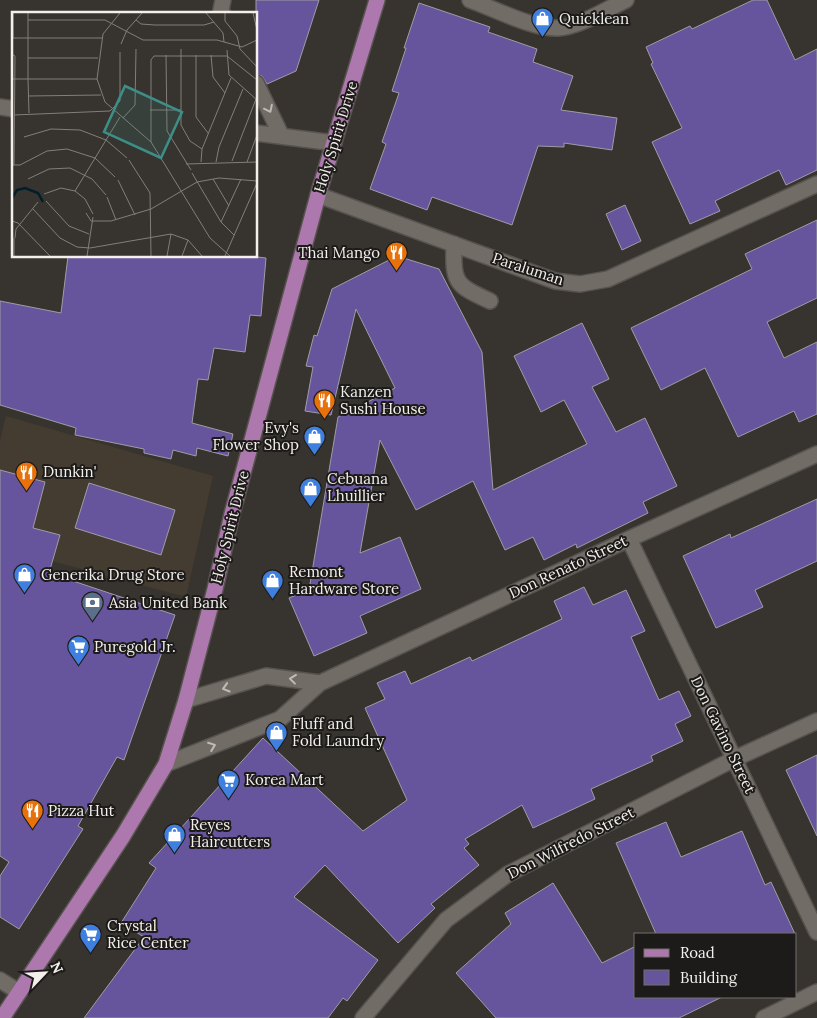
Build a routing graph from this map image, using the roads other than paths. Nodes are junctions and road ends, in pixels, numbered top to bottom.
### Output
1 (377, 0) edge
2 (470, 0) edge
3 (626, 0) edge
4 (258, 87) edge
5 (258, 133) edge
6 (282, 135) junction
7 (334, 143) junction
8 (817, 184) edge
9 (318, 195) junction
10 (454, 244) junction
11 (490, 302) dead end
12 (817, 454) edge
13 (629, 538) junction
14 (320, 683) junction
15 (186, 700) junction
16 (817, 721) edge
17 (734, 759) junction
18 (166, 764) junction
19 (817, 932) edge
20 (0, 980) edge
21 (19, 992) junction
22 (817, 992) edge
23 (2, 1018) edge
24 (363, 1018) edge
25 (764, 1018) edge

1 - 7 main road, Holy Spirit Drive
2 - 3 street
4 -> 6 street
5 - 6 street
6 - 7 street
7 - 9 main road, Holy Spirit Drive
8 - 10 street, Paraluman
9 - 10 street, Paraluman
9 - 15 main road, Holy Spirit Drive
10 - 11 street
12 - 13 street, Don Renato Street
13 - 14 street, Don Renato Street
13 - 17 street, Don Gavino Street
14 -> 15 street
18 -> 14 street, Don Renato Street
15 - 18 main road, Holy Spirit Drive
16 - 17 street, Don Wilfredo Street
17 - 19 street, Don Gavino Street
17 - 24 street, Don Wilfredo Street
18 - 21 main road, Holy Spirit Drive
20 - 21 street
21 - 23 main road, Holy Spirit Drive
22 - 25 street

